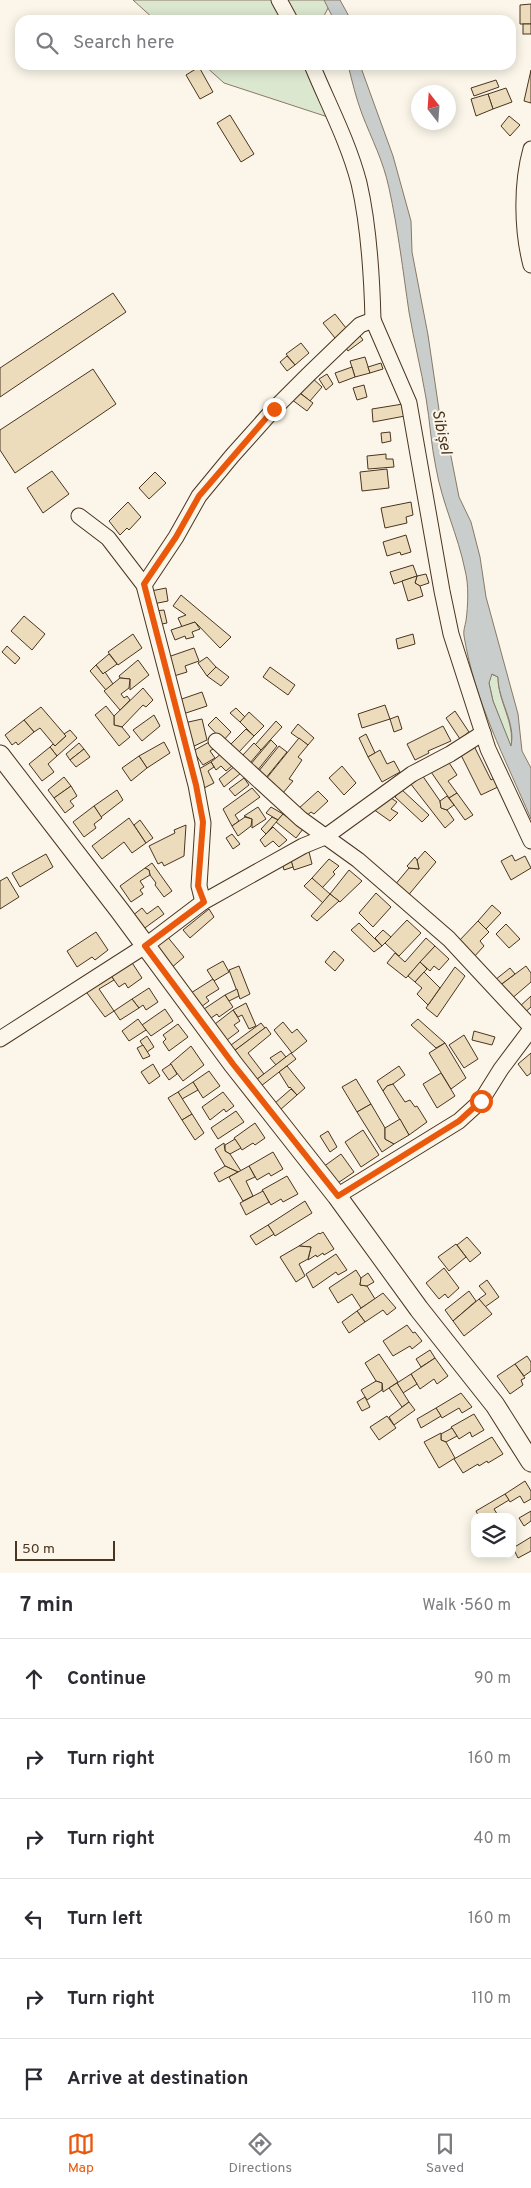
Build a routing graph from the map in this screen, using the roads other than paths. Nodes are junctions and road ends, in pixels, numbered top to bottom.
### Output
1 (279, 0) edge
2 (287, 15) edge
3 (314, 70) edge
4 (531, 149) edge
5 (531, 266) edge
6 (373, 320) junction
7 (79, 516) dead end
8 (144, 584) junction
9 (484, 733) junction
10 (216, 741) dead end
11 (0, 755) edge
12 (325, 837) junction
13 (531, 840) edge
14 (204, 902) junction
15 (145, 946) junction
16 (531, 1028) edge
17 (0, 1039) edge
18 (338, 1196) junction
19 (531, 1462) edge

1 - 2 street
3 - 6 street
4 - 5 street
6 - 8 street
6 - 9 street
7 - 8 street
8 - 14 street
9 - 12 street
9 - 13 street
10 - 12 street
11 - 15 main road
12 - 14 street
12 - 16 street
14 - 15 street
15 - 17 street
15 - 18 main road
16 - 18 street
18 - 19 main road

